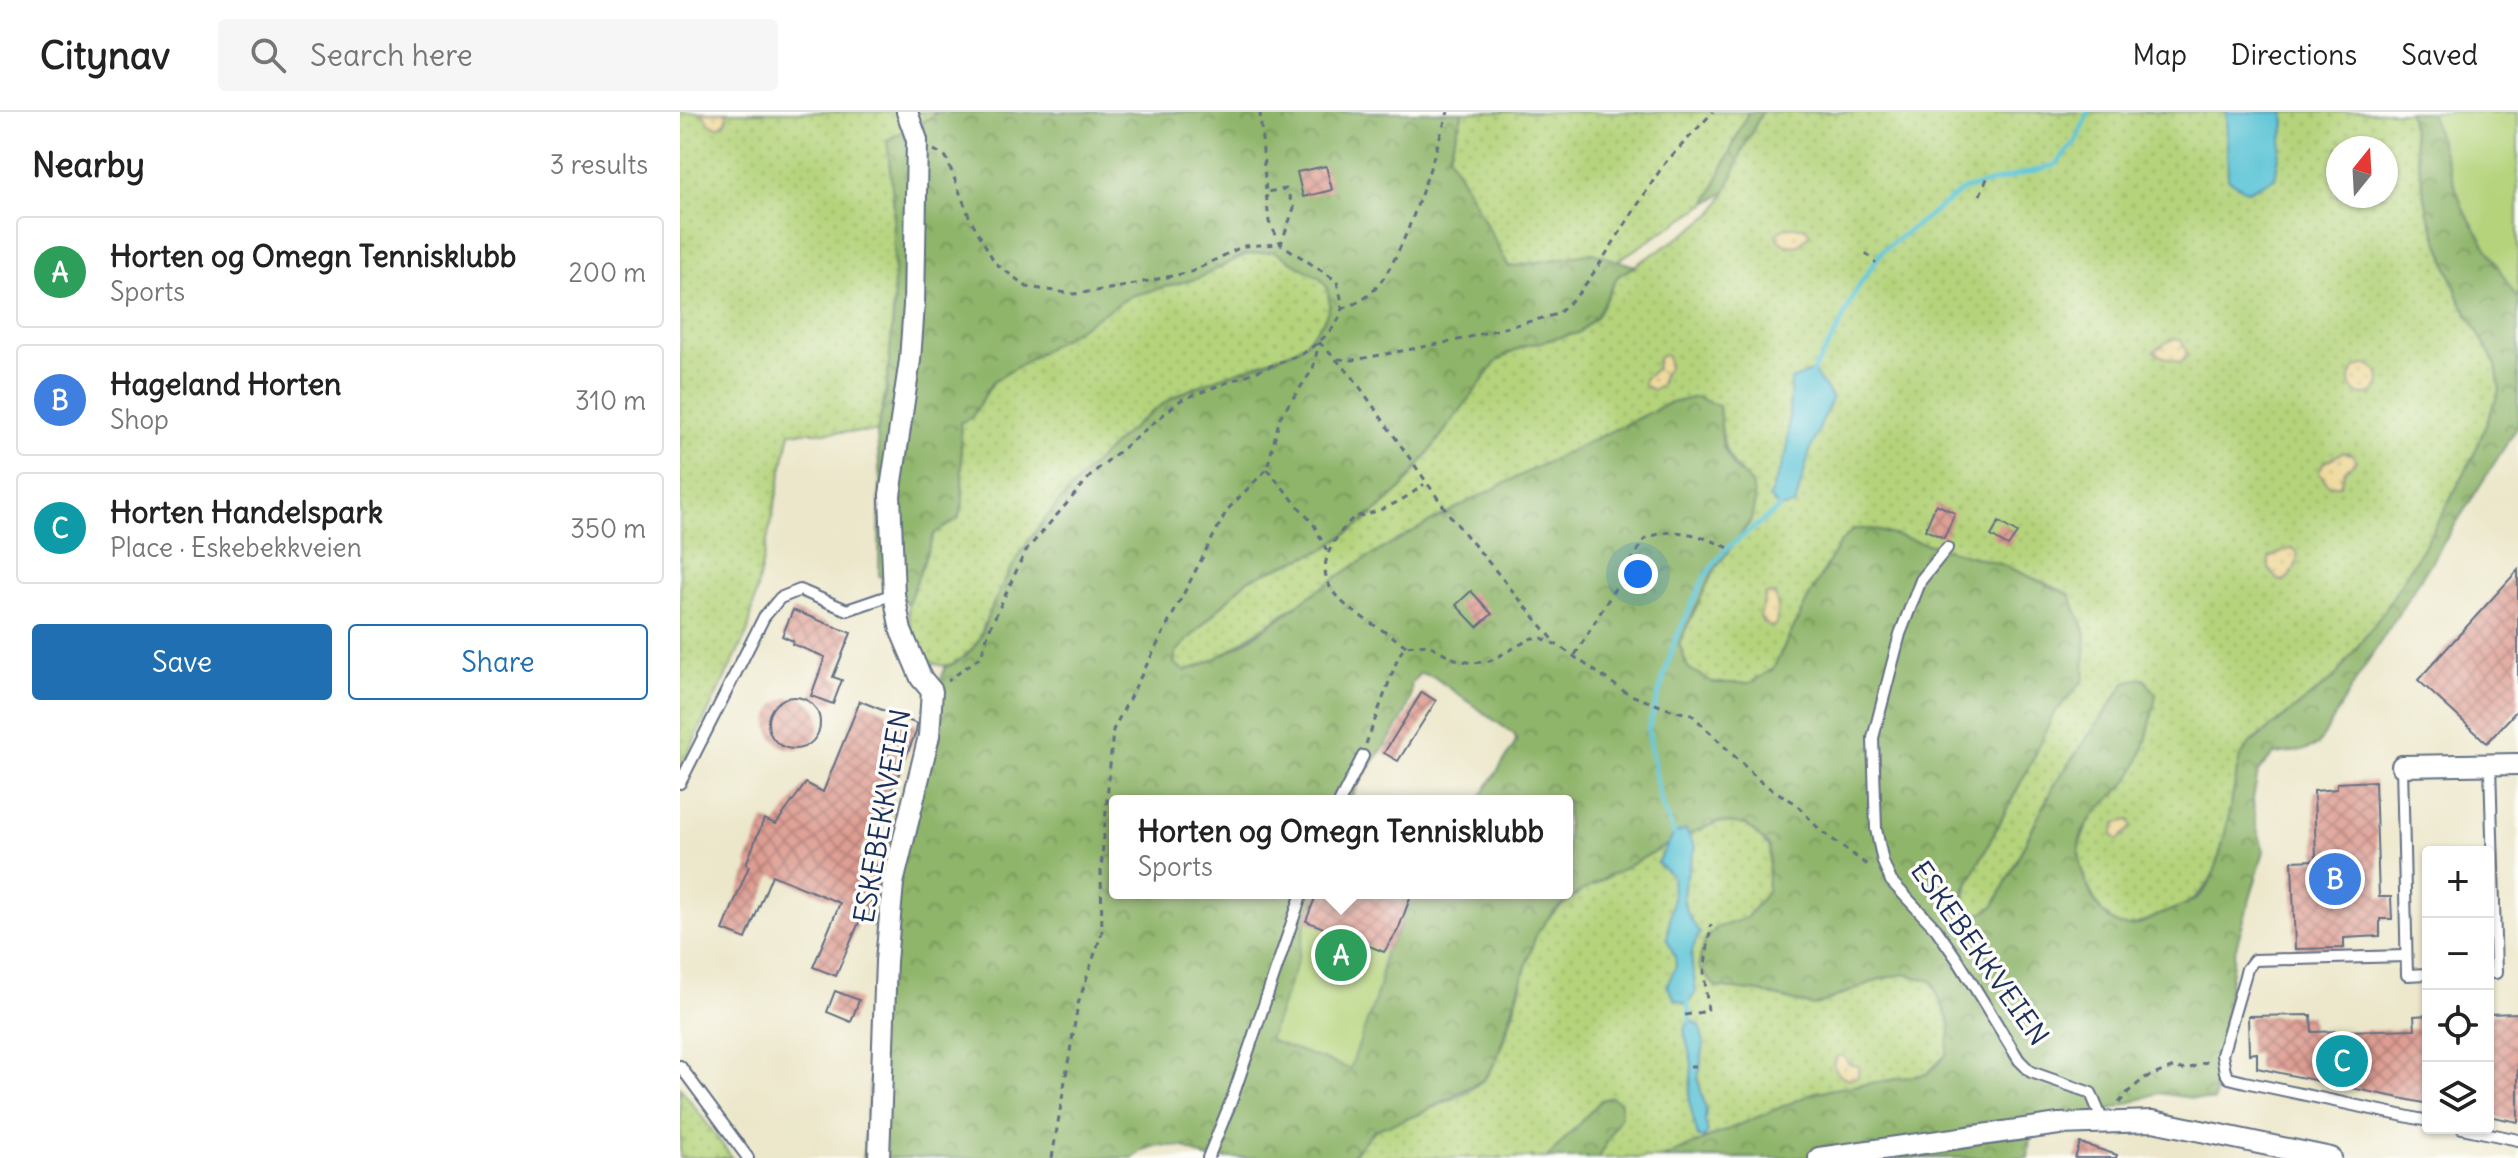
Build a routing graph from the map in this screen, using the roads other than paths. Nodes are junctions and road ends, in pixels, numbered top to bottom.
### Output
1 (907, 112) edge
2 (1947, 548) dead end
3 (894, 594) junction
4 (1363, 756) road end
5 (2518, 764) edge
6 (2490, 765) junction
7 (2402, 766) joint
8 (680, 783) edge
9 (1343, 795) edge
10 (1300, 899) edge
11 (2406, 956) junction
12 (2494, 973) edge
13 (2422, 974) edge
14 (680, 1066) edge
15 (2422, 1120) edge
16 (2103, 1122) junction
17 (2490, 1134) edge
18 (2518, 1140) edge
19 (748, 1158) edge
20 (879, 1158) edge
21 (1208, 1158) edge
22 (1819, 1158) edge
23 (2331, 1158) edge

1 - 3 street, ESKEBEKKVEIEN
2 - 16 lane, ESKEBEKKVEIEN
3 - 8 lane
3 - 20 street, ESKEBEKKVEIEN
4 - 9 lane
5 - 6 street
6 - 7 street
6 - 12 lane
7 - 11 lane
10 - 21 lane
11 - 13 lane
11 - 15 lane
14 - 19 lane
16 - 22 street
16 - 23 street
17 - 18 lane

